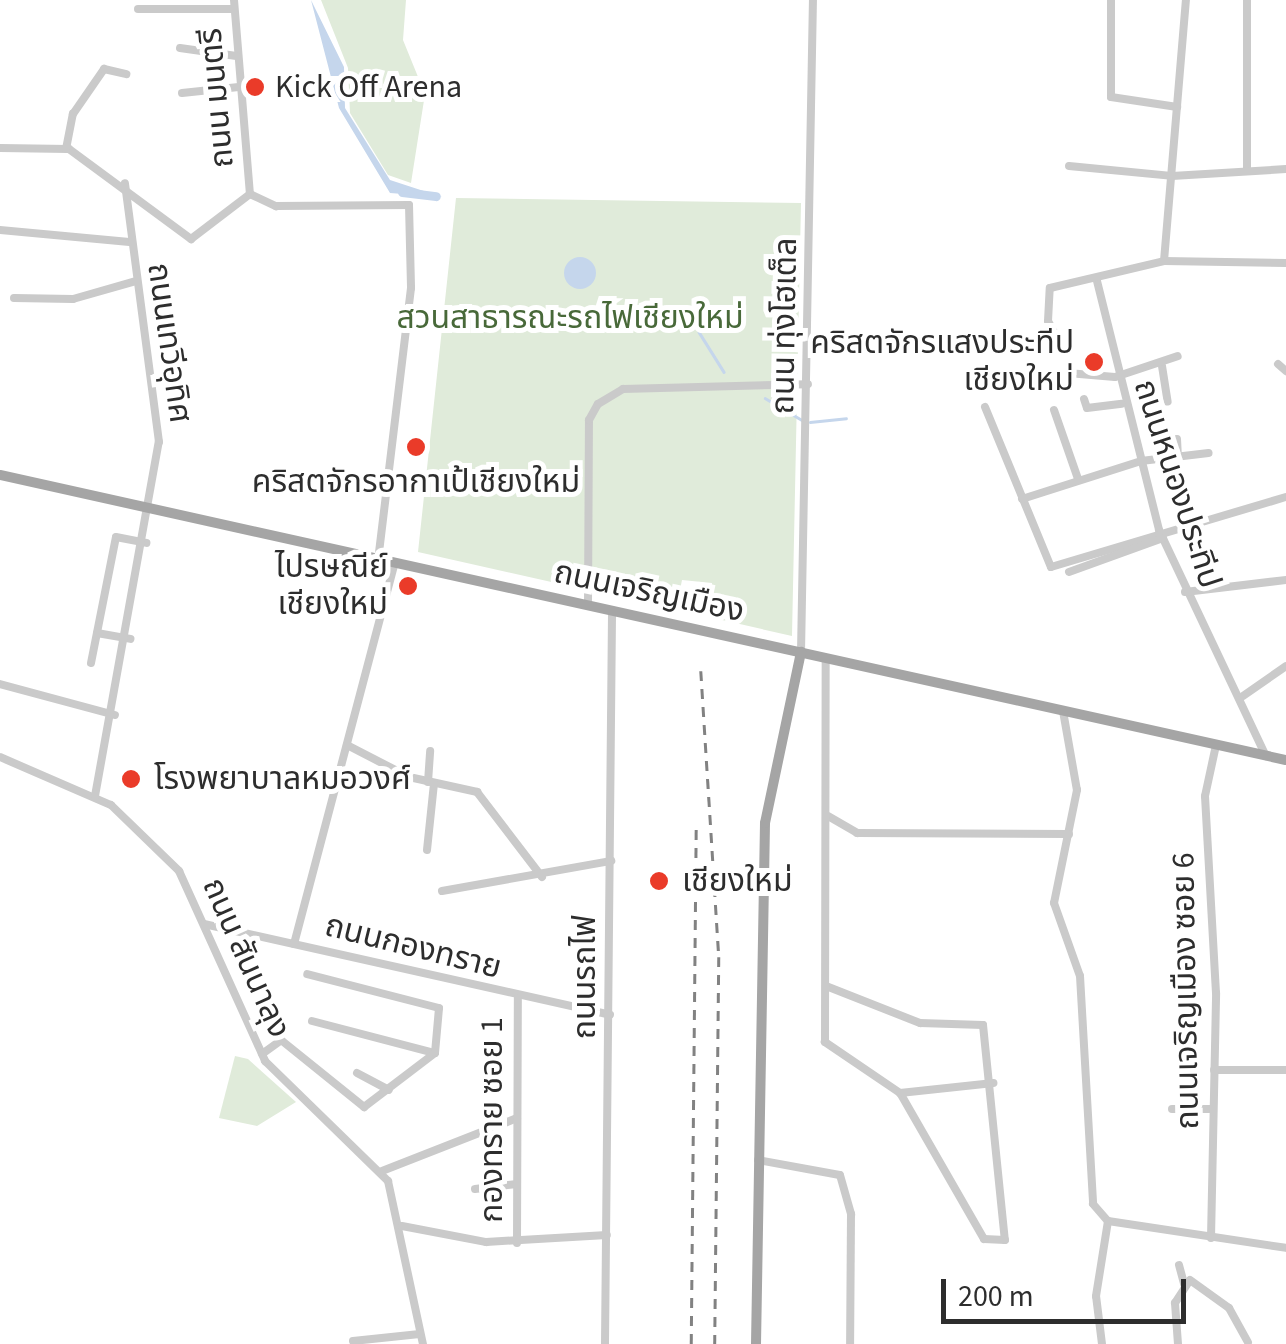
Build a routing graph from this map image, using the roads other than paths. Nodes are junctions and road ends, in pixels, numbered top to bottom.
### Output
1 (813, 0) edge
2 (1111, 0) edge
3 (1186, 0) edge
4 (1247, 0) edge
5 (234, 5) edge
6 (138, 9) dead end
7 (180, 48) dead end
8 (236, 56) junction
9 (126, 74) dead end
10 (239, 87) junction
11 (182, 94) dead end
12 (1177, 106) junction
13 (0, 148) edge
14 (66, 149) junction
15 (1069, 166) dead end
16 (1286, 169) edge
17 (1247, 172) junction
18 (1172, 176) junction
19 (126, 184) junction
20 (250, 194) junction
21 (0, 230) edge
22 (129, 242) junction
23 (1164, 261) junction
24 (1286, 263) edge
25 (136, 281) junction
26 (1097, 281) junction
27 (14, 298) dead end
28 (1048, 348) dead end
29 (1178, 356) dead end
30 (1162, 366) junction
31 (1056, 372) dead end
32 (1115, 377) junction
33 (808, 384) junction
34 (1084, 398) dead end
35 (1168, 402) dead end
36 (1122, 404) junction
37 (985, 407) dead end
38 (1054, 410) dead end
39 (1176, 439) dead end
40 (1209, 453) dead end
41 (1178, 456) junction
42 (1141, 461) junction
43 (0, 476) edge
44 (1078, 479) junction
45 (1286, 497) edge
46 (1022, 499) junction
47 (153, 509) junction
48 (1161, 534) junction
49 (146, 542) junction
50 (378, 559) junction
51 (395, 562) junction
52 (1069, 572) dead end
53 (1286, 580) edge
54 (1185, 592) junction
55 (588, 605) junction
56 (612, 610) junction
57 (97, 632) junction
58 (130, 638) junction
59 (782, 647) junction
60 (801, 652) junction
61 (824, 657) junction
62 (91, 663) dead end
63 (1286, 666) edge
64 (796, 670) junction
65 (0, 684) edge
66 (1243, 696) junction
67 (1063, 710) junction
68 (115, 715) junction
69 (346, 745) junction
70 (1216, 745) junction
71 (430, 751) dead end
72 (1266, 756) junction
73 (0, 758) edge
74 (1286, 760) edge
75 (431, 782) junction
76 (95, 796) junction
77 (828, 816) junction
78 (1068, 834) junction
79 (427, 850) dead end
80 (610, 861) junction
81 (542, 877) junction
82 (442, 891) dead end
83 (204, 924) junction
84 (294, 944) junction
85 (307, 974) dead end
86 (826, 986) junction
87 (518, 998) junction
88 (610, 1015) junction
89 (312, 1021) dead end
90 (262, 1054) junction
91 (435, 1054) junction
92 (1214, 1070) junction
93 (1286, 1070) edge
94 (356, 1073) dead end
95 (993, 1083) junction
96 (389, 1090) junction
97 (900, 1093) junction
98 (1172, 1109) dead end
99 (1212, 1109) junction
100 (517, 1118) junction
101 (758, 1160) junction
102 (382, 1171) junction
103 (517, 1184) junction
104 (475, 1189) dead end
105 (1108, 1222) junction
106 (402, 1226) junction
107 (607, 1235) junction
108 (1211, 1238) junction
109 (517, 1243) junction
110 (1286, 1248) edge
111 (1179, 1265) dead end
112 (1184, 1284) junction
113 (420, 1334) junction
114 (353, 1341) dead end
115 (1248, 1342) dead end
116 (423, 1344) edge
117 (606, 1344) edge
118 (756, 1344) edge
119 (850, 1344) edge
120 (1102, 1344) edge
121 (1178, 1344) edge

1 - 33 street, ถนน ทุ่งโฮเต็ล
2 - 12 street
3 - 12 street
4 - 17 street
5 - 6 street
5 - 8 street, ถนน มนตรี
7 - 8 street
8 - 10 street, ถนน มนตรี
9 - 14 street
10 - 11 street
10 - 20 street, ถนน มนตรี
12 - 18 street
13 - 14 street, ถนน มนตรี
14 - 19 street, ถนน มนตรี
15 - 18 street
16 - 17 street
17 - 18 street
18 - 23 street
19 - 20 street, ถนน มนตรี
19 - 22 street, ถนนเทวีอุทิศ
20 - 50 street
21 - 22 street
22 - 25 street, ถนนเทวีอุทิศ
23 - 24 street
23 - 26 street
25 - 27 street
25 - 47 street, ถนนเทวีอุทิศ
26 - 28 street
26 - 32 street, ถนนหนองประทีป
29 - 30 street
30 - 32 street
30 - 35 street
31 - 32 street
32 - 36 street, ถนนหนองประทีป
33 - 55 street
33 - 60 street, ถนน ทุ่งโฮเต็ล
34 - 36 street
36 - 42 street, ถนนหนองประทีป
37 - 46 street
38 - 44 street
39 - 41 street
40 - 41 street
41 - 42 street
42 - 44 street
42 - 48 street, ถนนหนองประทีป
43 - 47 main road, ถนนเจริญเมือง
44 - 46 street
45 - 48 street
46 - 48 street
47 - 49 street, ถนนเทวีอุทิศ
47 - 50 main road, ถนนเจริญเมือง
48 - 52 street
48 - 54 street, ถนนหนองประทีป
49 - 57 street
49 - 58 street, ถนนเทวีอุทิศ
50 - 51 main road, ถนนเจริญเมือง
51 - 55 main road, ถนนเจริญเมือง
51 - 69 street
53 - 54 street
54 - 66 street, ถนนหนองประทีป
55 - 56 main road, ถนนเจริญเมือง
56 - 59 main road, ถนนเจริญเมือง
56 - 80 street, ถนนรถไฟ
57 - 58 street
57 - 62 street
58 - 68 street, ถนนเทวีอุทิศ
59 - 60 main road, ถนนเจริญเมือง
59 - 64 main road
60 - 61 main road, ถนนเจริญเมือง
60 - 64 main road
61 - 64 main road
61 - 67 main road, ถนนเจริญเมือง
61 - 77 street
63 - 66 street
64 - 101 main road
65 - 68 street
66 - 72 street, ถนนหนองประทีป
67 - 70 main road, ถนนเจริญเมือง
67 - 78 street
68 - 76 street, ถนนเทวีอุทิศ
69 - 75 street
69 - 84 street
70 - 72 main road, ถนนเจริญเมือง
70 - 92 street, ถนนเจริญเมือง ซอย 6
71 - 75 street
72 - 74 main road, ถนนเจริญเมือง
73 - 76 street, ถนน สันนาลุง
75 - 79 street
75 - 81 street
76 - 83 street, ถนน สันนาลุง
77 - 78 street
77 - 86 street
78 - 105 street
80 - 81 street
80 - 88 street, ถนนรถไฟ
81 - 82 street
83 - 84 street, ถนนกองทราย
83 - 90 street, ถนน สันนาลุง
84 - 87 street, ถนนกองทราย
85 - 91 street
86 - 95 street
86 - 97 street
87 - 88 street, ถนนกองทราย
87 - 100 street, กองทราย ซอย 1
88 - 107 street, ถนนรถไฟ
89 - 91 street
90 - 96 street
90 - 102 street, ถนน สันนาลุง
91 - 96 street
92 - 93 street
92 - 99 street, ถนนเจริญเมือง ซอย 6
94 - 96 street
95 - 97 street
95 - 97 street
98 - 99 street
99 - 108 street, ถนนเจริญเมือง ซอย 6
100 - 102 street
100 - 103 street, กองทราย ซอย 1
101 - 118 main road
101 - 119 street
102 - 106 street, ถนน สันนาลุง
103 - 104 street
103 - 109 street, กองทราย ซอย 1
105 - 108 street
105 - 120 street
106 - 109 street
106 - 113 street, ถนน สันนาลุง
107 - 109 street
107 - 117 street, ถนนรถไฟ
108 - 110 street
111 - 112 street
112 - 115 street
112 - 121 street
113 - 114 street
113 - 116 street, ถนน สันนาลุง

